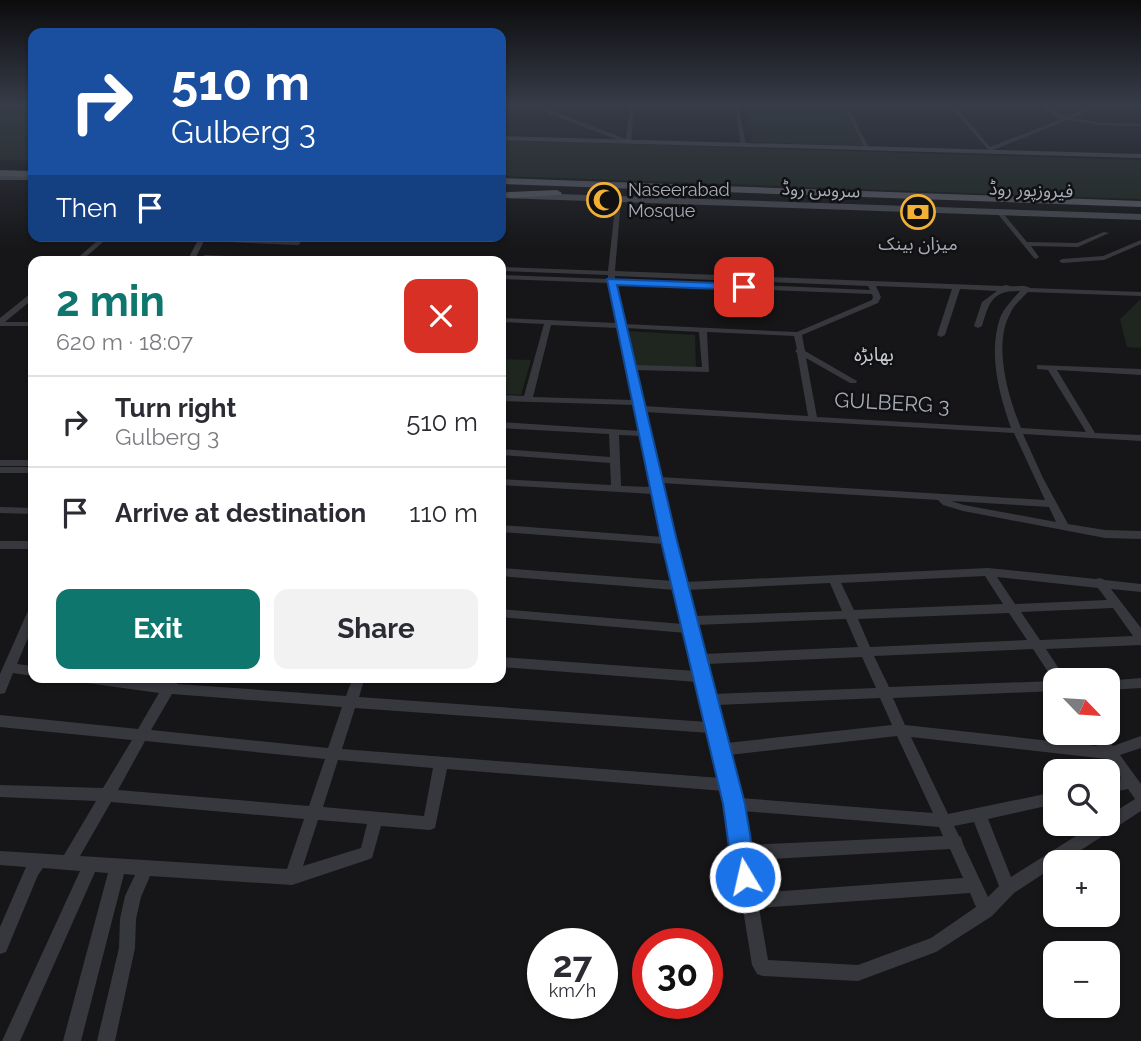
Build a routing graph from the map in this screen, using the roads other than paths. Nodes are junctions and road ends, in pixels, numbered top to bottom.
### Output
1 (1056, 153) edge
2 (1141, 156) edge
3 (0, 165) edge
4 (28, 166) edge
5 (0, 175) edge
6 (28, 176) edge
7 (506, 181) edge
8 (506, 193) edge
9 (506, 193) edge
10 (618, 200) junction
11 (1141, 204) edge
12 (1141, 211) edge
13 (999, 212) junction
14 (1141, 217) edge
15 (1106, 233) dead end
16 (100, 242) edge
17 (284, 242) edge
18 (1141, 242) edge
19 (298, 243) dead end
20 (1026, 244) junction
21 (83, 256) edge
22 (1036, 257) dead end
23 (1062, 261) dead end
24 (506, 269) edge
25 (506, 277) edge
26 (611, 278) junction
27 (871, 283) junction
28 (957, 286) junction
29 (1006, 288) junction
30 (1027, 288) junction
31 (876, 292) junction
32 (1141, 294) edge
33 (28, 300) edge
34 (506, 320) edge
35 (548, 322) junction
36 (0, 323) edge
37 (28, 324) edge
38 (620, 326) junction
39 (978, 326) dead end
40 (703, 330) junction
41 (797, 334) junction
42 (941, 335) dead end
43 (799, 351) junction
44 (629, 367) junction
45 (1040, 367) dead end
46 (1051, 368) junction
47 (1141, 372) edge
48 (853, 381) dead end
49 (506, 398) edge
50 (528, 399) junction
51 (640, 406) junction
52 (814, 418) junction
53 (506, 425) edge
54 (1016, 430) junction
55 (614, 432) junction
56 (647, 434) junction
57 (1092, 435) junction
58 (1141, 438) edge
59 (506, 452) edge
60 (615, 460) junction
61 (0, 463) edge
62 (28, 463) edge
63 (0, 470) edge
64 (28, 470) edge
65 (506, 482) edge
66 (659, 486) junction
67 (616, 488) junction
68 (941, 497) junction
69 (1052, 503) junction
70 (0, 510) edge
71 (28, 511) edge
72 (1063, 524) junction
73 (506, 528) edge
74 (1141, 535) edge
75 (669, 541) junction
76 (0, 545) edge
77 (28, 545) edge
78 (506, 572) edge
79 (988, 572) junction
80 (834, 579) junction
81 (1100, 582) junction
82 (680, 586) junction
83 (1141, 588) edge
84 (1115, 604) junction
85 (1013, 608) junction
86 (506, 612) edge
87 (849, 614) junction
88 (690, 625) junction
89 (28, 627) edge
90 (1141, 638) edge
91 (1036, 644) junction
92 (866, 652) junction
93 (698, 659) junction
94 (506, 662) edge
95 (9, 668) junction
96 (1052, 668) edge
97 (28, 670) edge
98 (703, 677) junction
99 (172, 683) edge
100 (357, 683) edge
101 (1141, 683) edge
102 (1120, 684) edge
103 (1043, 686) edge
104 (0, 689) edge
105 (884, 693) junction
106 (708, 700) junction
107 (351, 702) junction
108 (0, 721) edge
109 (715, 728) junction
110 (901, 730) junction
111 (141, 737) junction
112 (1141, 742) edge
113 (1105, 746) edge
114 (720, 750) junction
115 (1110, 753) junction
116 (333, 754) junction
117 (442, 763) junction
118 (1132, 782) junction
119 (1120, 784) edge
120 (729, 785) junction
121 (0, 791) edge
122 (106, 795) junction
123 (1141, 795) edge
124 (1043, 802) edge
125 (1141, 803) edge
126 (734, 804) junction
127 (314, 813) junction
128 (979, 815) junction
129 (376, 818) junction
130 (945, 821) junction
131 (956, 842) junction
132 (741, 853) junction
133 (0, 858) edge
134 (40, 860) junction
135 (69, 861) junction
136 (91, 863) junction
137 (118, 866) junction
138 (146, 868) junction
139 (292, 877) junction
140 (975, 885) junction
141 (1008, 888) junction
142 (749, 901) junction
143 (986, 910) junction
144 (0, 946) edge
145 (10, 1041) edge
146 (72, 1041) edge
147 (106, 1041) edge

1 - 2 street
3 - 4 main road
5 - 6 main road
7 - 11 main road, فیروزپور روڈ
8 - 12 main road, فیروزپور روڈ
9 - 10 street, سروس روڈ
10 - 13 street, سروس روڈ
10 - 26 street
13 - 14 street, سروس روڈ
13 - 20 street
15 - 20 street
16 - 21 street
17 - 19 street
18 - 23 street
20 - 22 street
24 - 26 street
25 - 26 street
26 - 27 street
26 - 31 street
26 - 38 street
27 - 28 street
27 - 31 street
28 - 29 street
28 - 42 street
29 - 30 street
29 - 39 street
30 - 32 street
30 - 54 street
31 - 41 street
33 - 36 street
34 - 35 street
35 - 38 street
35 - 50 street
36 - 37 street
38 - 40 street
38 - 44 street
40 - 41 street
40 - 44 street
41 - 43 street
43 - 48 street
43 - 52 street
44 - 51 street
45 - 46 street
46 - 47 street
46 - 57 street
49 - 50 street, GULBERG 3
50 - 51 street, GULBERG 3
51 - 52 street, GULBERG 3
51 - 56 street
52 - 54 street, GULBERG 3
53 - 55 street
54 - 57 street, GULBERG 3
54 - 69 street
55 - 56 street
55 - 60 street
56 - 66 street
57 - 58 street, GULBERG 3
59 - 60 street
60 - 67 street
61 - 62 street
63 - 64 street
65 - 67 street
66 - 67 street
66 - 68 street
66 - 75 street
68 - 69 street
68 - 72 street
69 - 72 street
70 - 71 street
72 - 74 street
73 - 75 street
75 - 82 street
76 - 77 street
78 - 82 street
79 - 80 street
79 - 81 street
79 - 85 street
80 - 82 street
80 - 87 street
81 - 83 street
81 - 84 street
82 - 88 street
84 - 85 street
84 - 90 street
85 - 87 street
85 - 91 street
86 - 88 street
87 - 88 street
87 - 92 street
88 - 93 street
89 - 95 street
90 - 91 street
91 - 92 street
91 - 96 street
92 - 93 street
92 - 105 street
93 - 98 street
94 - 98 street
95 - 97 street
95 - 104 street
98 - 106 street
99 - 107 street
99 - 111 street
100 - 107 street
101 - 102 street
103 - 105 street
105 - 106 street
105 - 110 street
106 - 109 street
107 - 109 street
107 - 116 street
108 - 111 street
109 - 114 street
110 - 114 street
110 - 115 street
110 - 130 street
111 - 116 street
111 - 122 street
112 - 115 street
113 - 115 street
114 - 120 street
115 - 118 street
116 - 117 street
116 - 127 street
117 - 120 street
117 - 129 street
118 - 119 street
118 - 123 street
120 - 126 street
121 - 122 street
122 - 127 street
122 - 135 street
124 - 128 street
125 - 141 street
126 - 130 street
126 - 132 street
127 - 129 street
127 - 139 street
128 - 130 street
128 - 141 street
129 - 139 street
130 - 131 street
131 - 132 street
131 - 140 street
132 - 142 street
133 - 134 street
134 - 135 street
134 - 144 street
135 - 136 street
136 - 137 street
136 - 145 street
137 - 138 street
137 - 146 street
138 - 139 street
138 - 147 street
140 - 142 street
140 - 143 street
141 - 143 street
142 - 143 street

